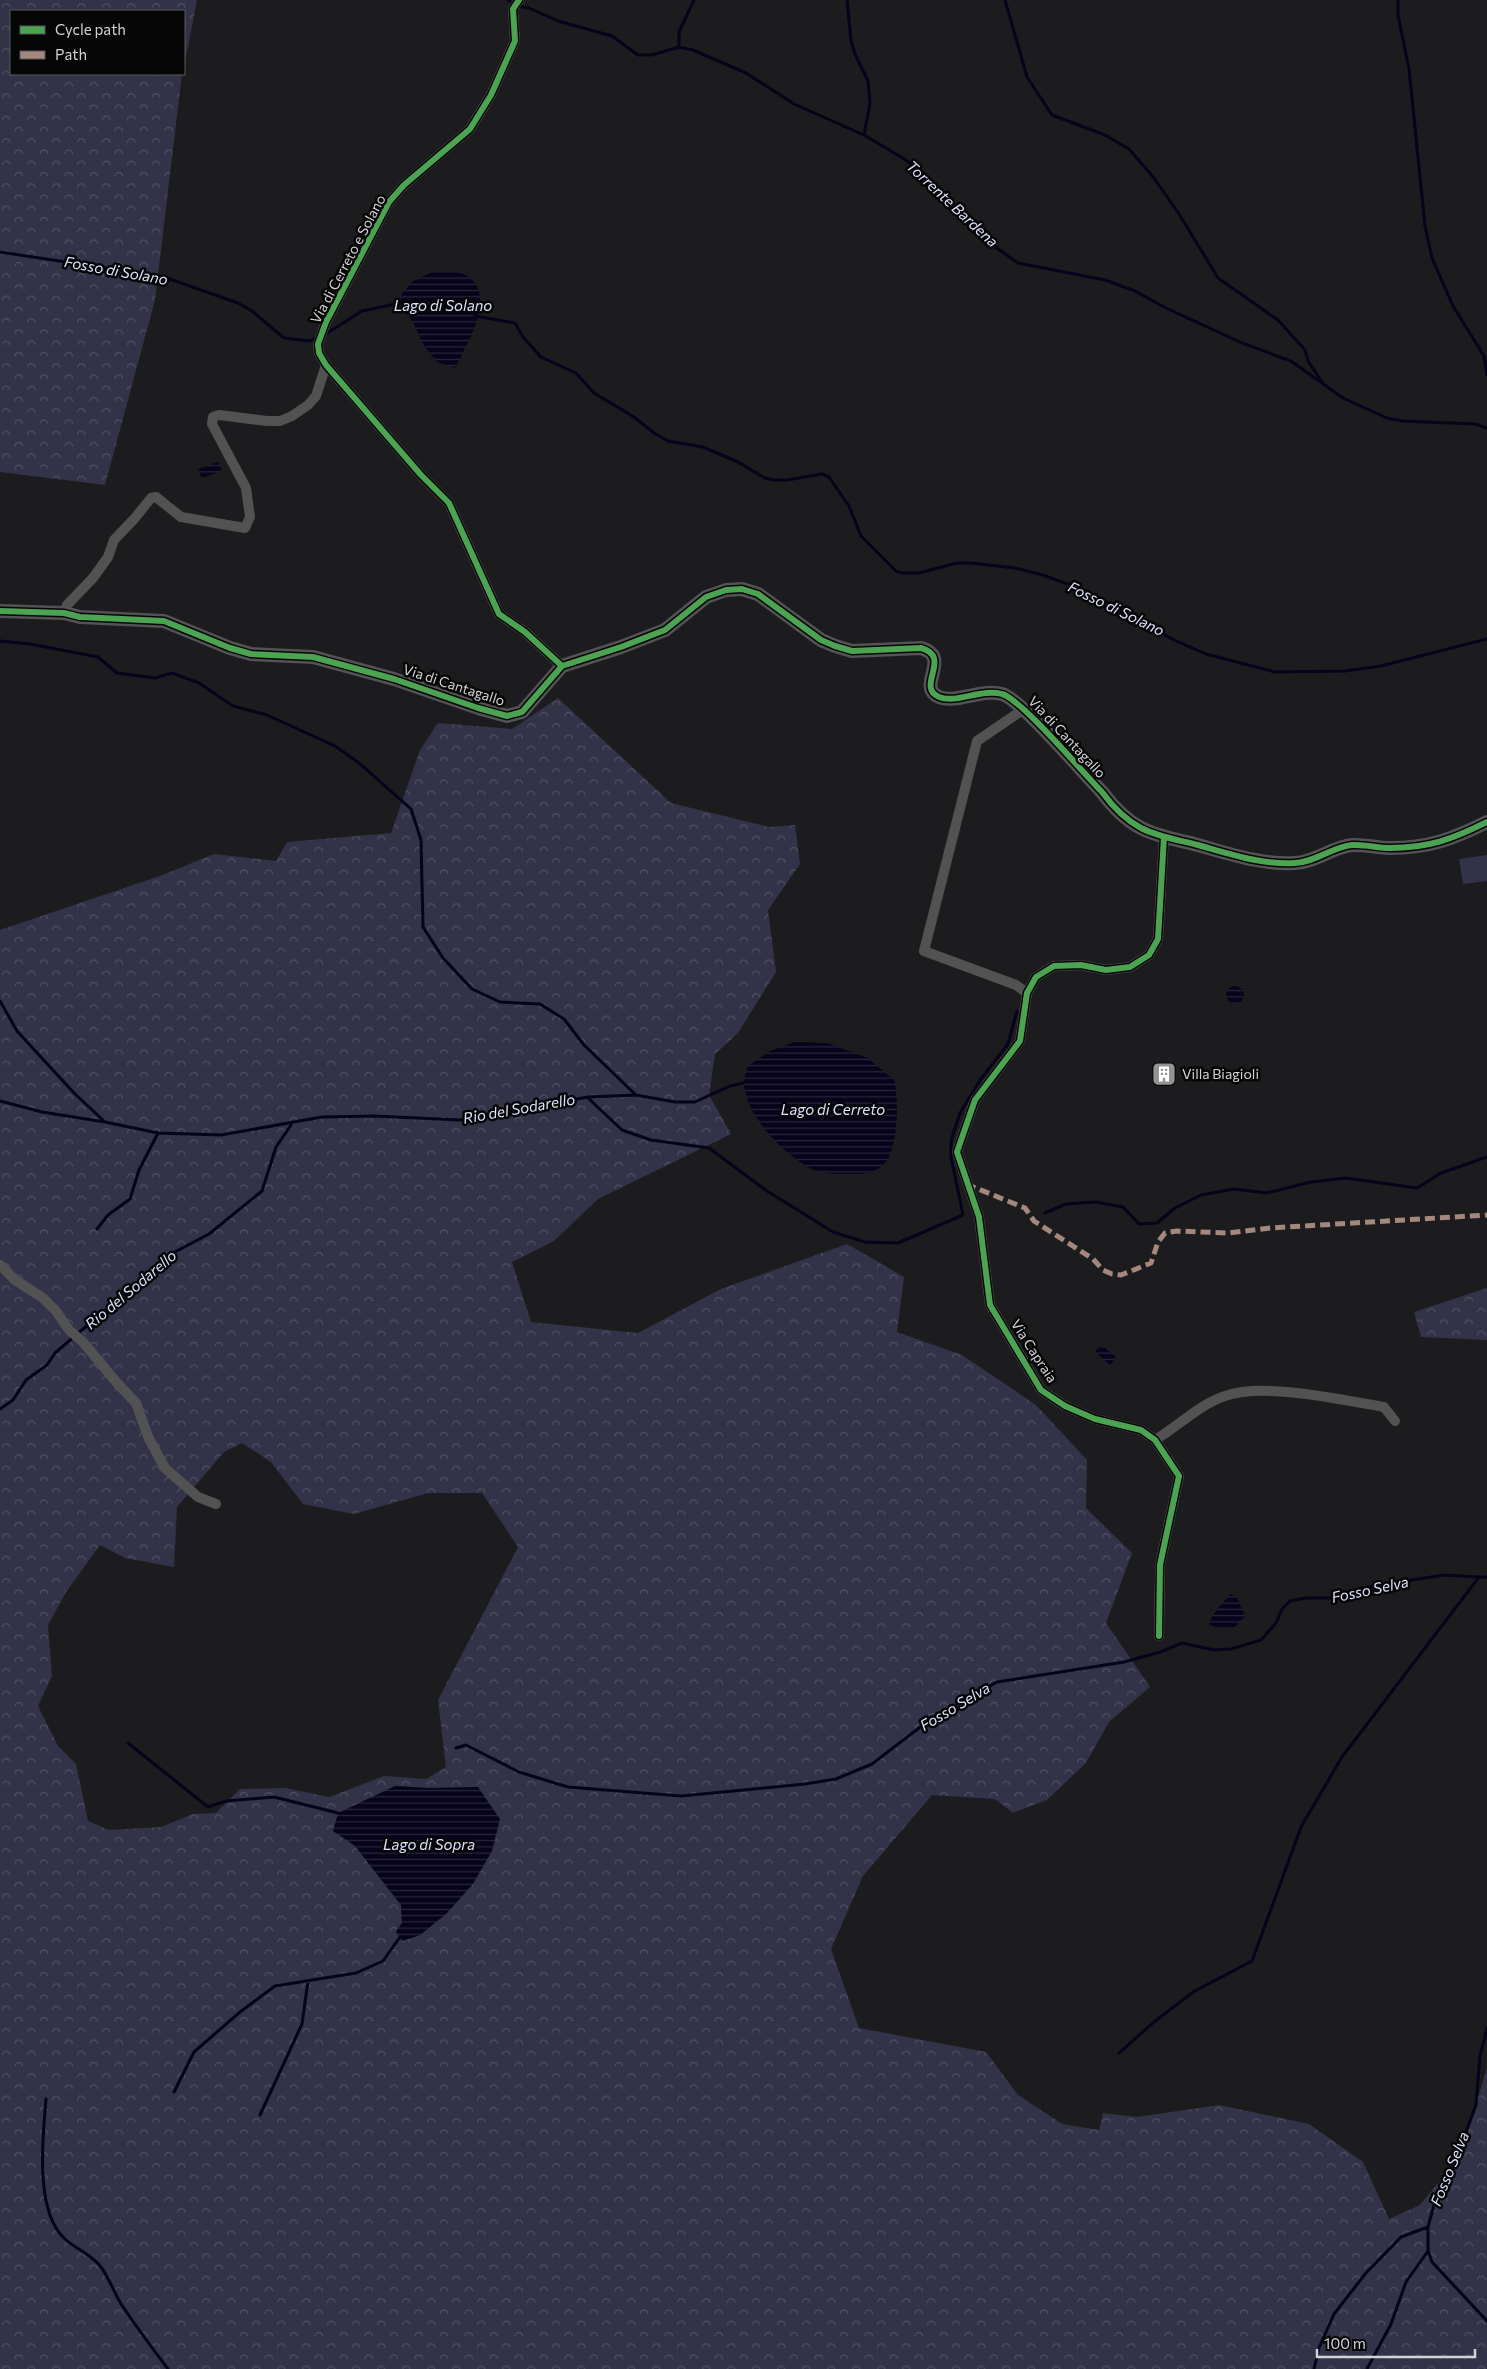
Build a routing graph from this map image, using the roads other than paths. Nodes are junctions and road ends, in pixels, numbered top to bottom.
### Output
1 (516, 4) edge
2 (326, 365) junction
3 (0, 611) edge
4 (64, 613) junction
5 (562, 666) junction
6 (1024, 709) junction
7 (1487, 822) edge
8 (1164, 836) junction
9 (1027, 994) junction
10 (0, 1265) edge
11 (1395, 1420) dead end
12 (1155, 1440) junction
13 (216, 1504) dead end
14 (1158, 1636) dead end

1 - 2 street, Via di Cerreto e Solano
2 - 4 street
2 - 5 street, Via di Cerreto e Solano
3 - 4 street, Via di Cantagallo
4 - 5 street, Via di Cantagallo
5 - 6 street, Via di Cantagallo
6 - 8 street, Via di Cantagallo
6 - 9 street
7 - 8 street, Via di Cantagallo
8 - 9 street
9 - 12 street, Via Capraia
10 - 13 street
11 - 12 street
12 - 14 street, Via Capraia

